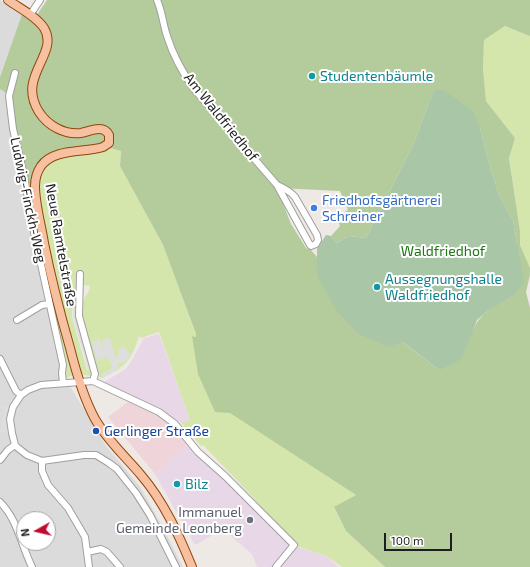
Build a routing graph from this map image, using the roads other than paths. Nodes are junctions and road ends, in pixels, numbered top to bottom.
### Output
1 (8, 0) edge
2 (40, 0) edge
3 (157, 0) edge
4 (30, 15) junction
5 (14, 73) dead end
6 (277, 185) junction
7 (80, 274) dead end
8 (50, 304) junction
9 (17, 320) dead end
10 (1, 363) edge
11 (93, 381) junction
12 (80, 382) junction
13 (63, 383) junction
14 (21, 395) junction
15 (15, 445) junction
16 (0, 460) edge
17 (42, 461) junction
18 (0, 502) edge
19 (87, 552) junction
20 (32, 567) edge
21 (89, 567) edge
22 (120, 567) edge
23 (176, 567) edge
24 (192, 567) edge
25 (276, 567) edge

1 - 4 main road, Neue Ramtelstraße
2 - 4 street
3 - 6 street, Am Waldfriedhof
4 - 12 main road, Neue Ramtelstraße
5 - 8 street, Ludwig-Finckh-Weg
6 - 6 street, Am Waldfriedhof
7 - 11 street
8 - 9 street
8 - 13 street, Ludwig-Finckh-Weg
10 - 14 street
11 - 12 street
11 - 25 street
12 - 13 street
12 - 24 main road, Neue Ramtelstraße
13 - 14 street
14 - 15 street
15 - 16 street
15 - 17 street
17 - 19 street
17 - 23 street
18 - 20 street
19 - 21 street
19 - 22 street

